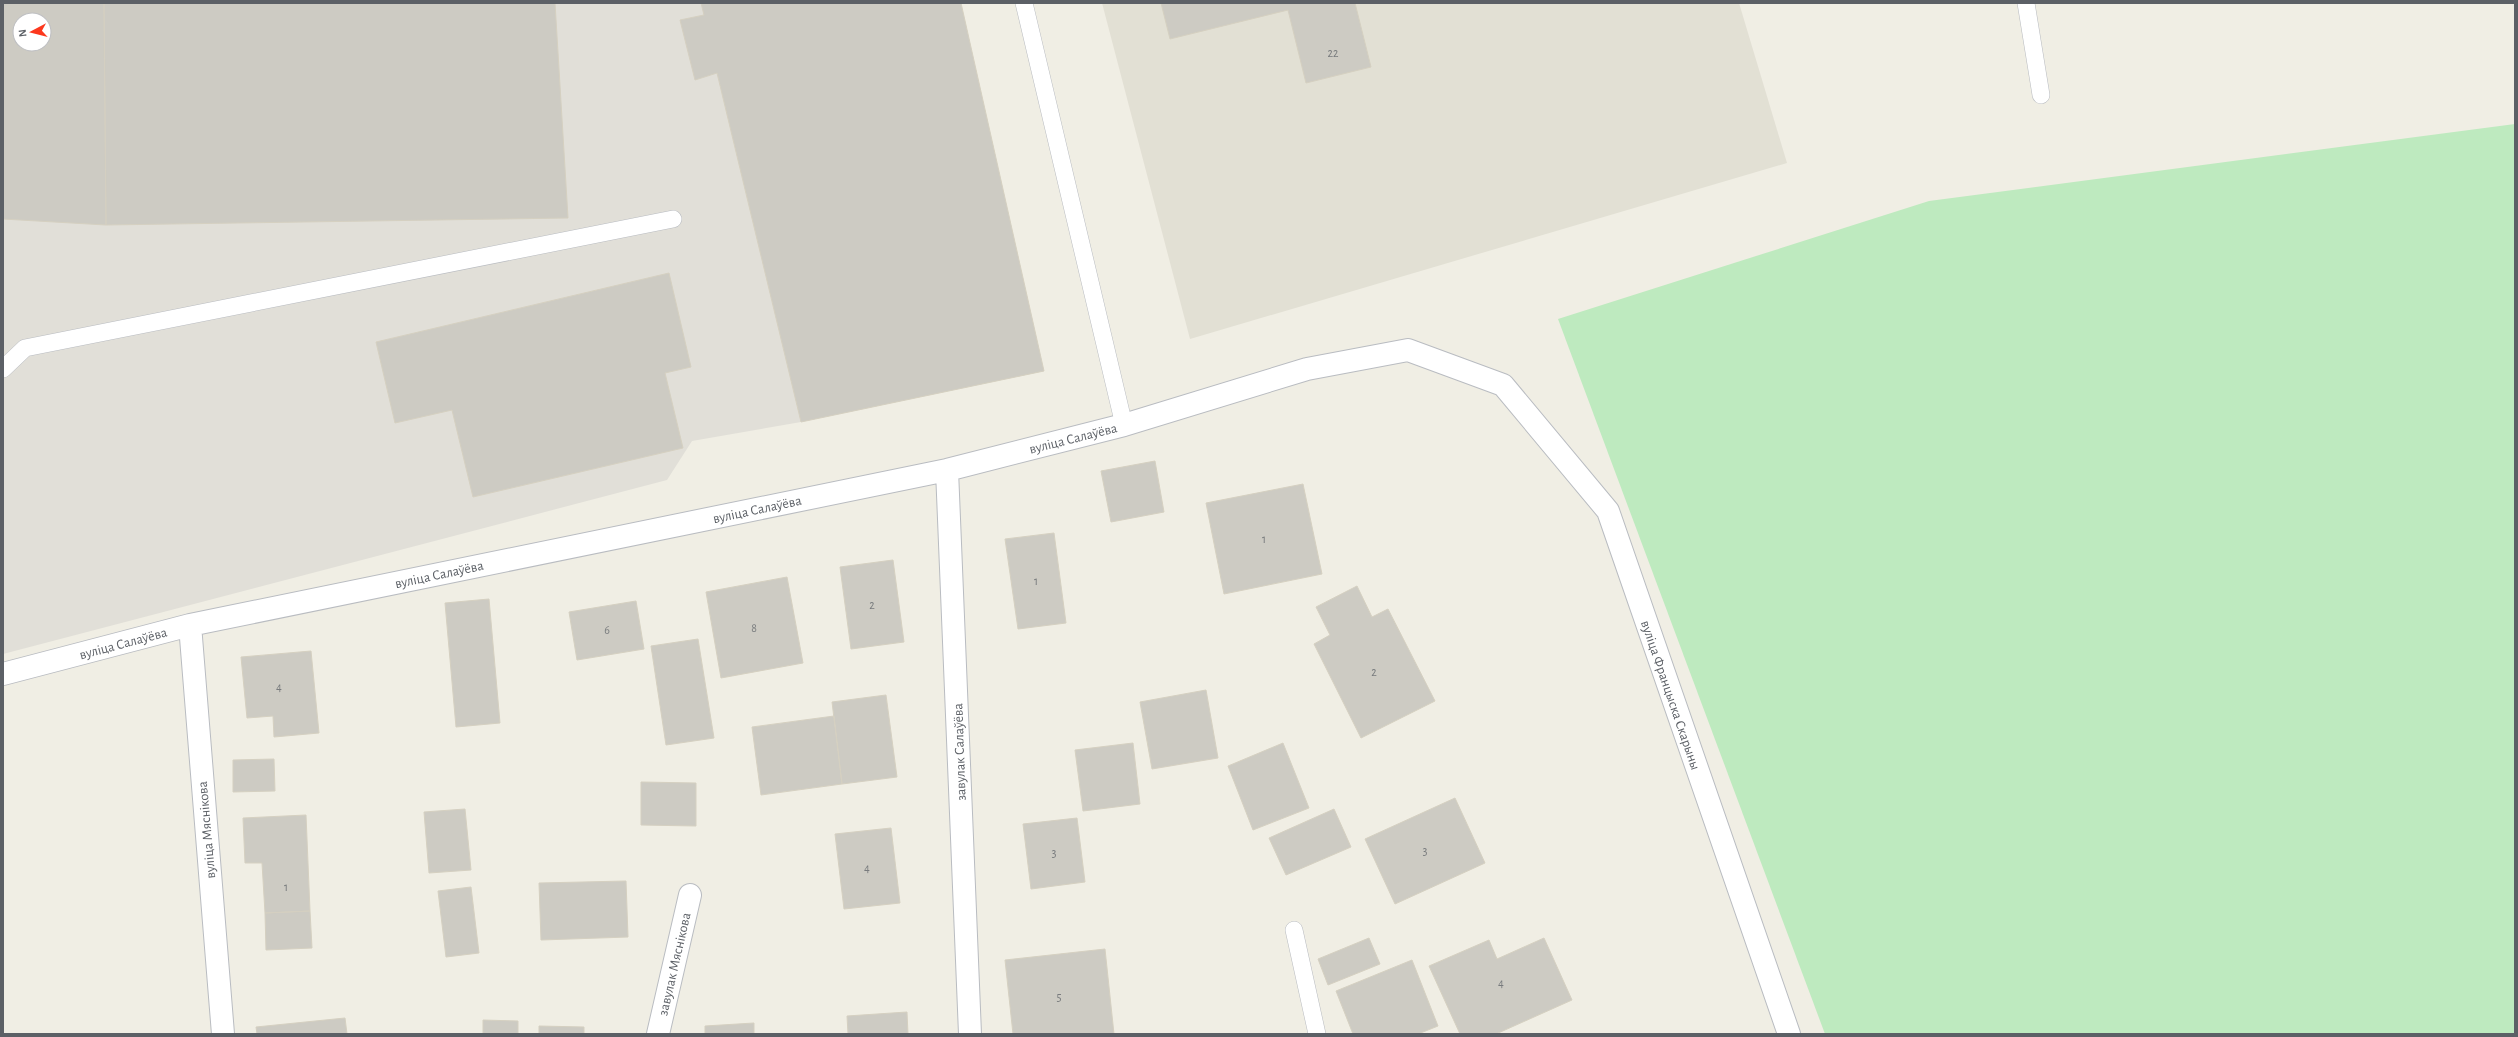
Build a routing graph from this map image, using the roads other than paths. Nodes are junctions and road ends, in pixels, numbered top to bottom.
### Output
1 (1024, 3) edge
2 (2026, 3) edge
3 (2041, 95) dead end
4 (673, 219) dead end
5 (3, 369) edge
6 (1503, 386) joint
7 (1124, 425) junction
8 (947, 470) junction
9 (190, 625) junction
10 (3, 674) edge
11 (690, 895) dead end
12 (1294, 930) dead end
13 (223, 1034) edge
14 (658, 1034) edge
15 (970, 1034) edge
16 (1317, 1034) edge
17 (1789, 1034) edge

1 - 7 lane
2 - 3 lane
4 - 5 lane
6 - 7 street, вуліца Салаўёва
6 - 17 street, вуліца Францыска Скарыны
7 - 8 street, вуліца Салаўёва
8 - 9 street, вуліца Салаўёва
8 - 15 street, завулак Салаўёва
9 - 10 street, вуліца Салаўёва
9 - 13 street, вуліца Мяснікова
11 - 14 street, завулак Мяснікова
12 - 16 lane

